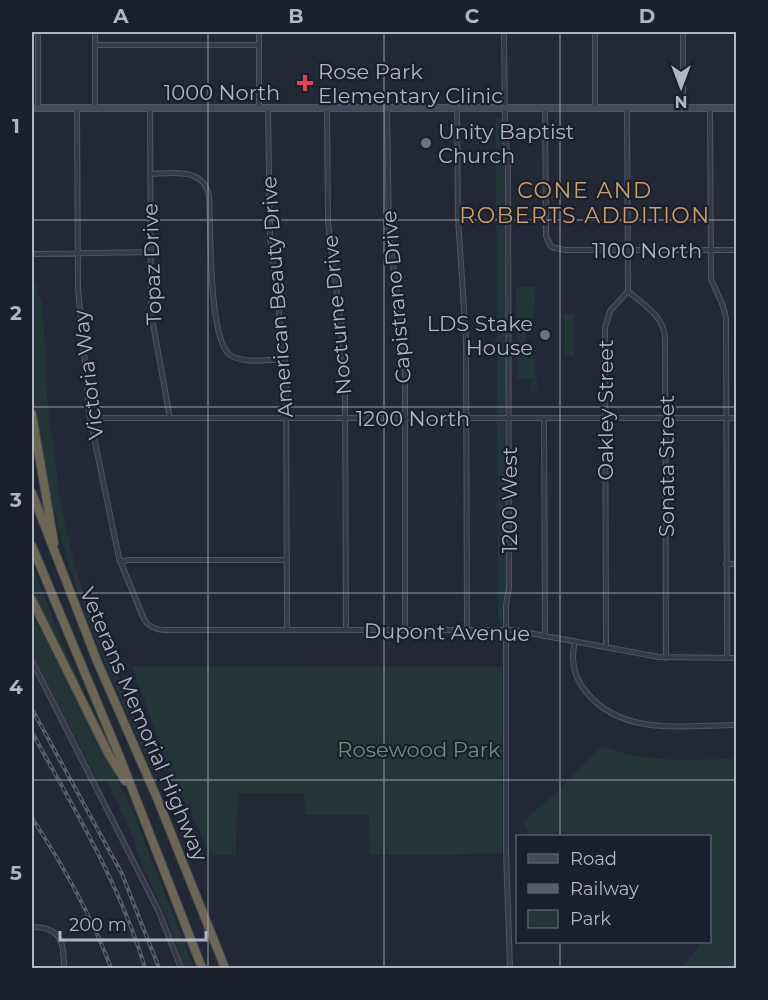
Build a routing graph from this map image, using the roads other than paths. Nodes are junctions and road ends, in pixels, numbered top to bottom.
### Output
1 (38, 32) edge
2 (95, 32) edge
3 (259, 32) edge
4 (504, 32) edge
5 (595, 32) edge
6 (683, 32) edge
7 (95, 45) junction
8 (259, 45) junction
9 (35, 108) edge
10 (77, 108) junction
11 (95, 108) junction
12 (150, 108) junction
13 (259, 108) junction
14 (268, 108) junction
15 (327, 108) junction
16 (387, 108) junction
17 (457, 108) junction
18 (504, 108) junction
19 (545, 108) junction
20 (595, 108) junction
21 (627, 108) junction
22 (683, 108) junction
23 (710, 108) junction
24 (736, 108) edge
25 (150, 174) junction
26 (627, 250) junction
27 (711, 250) junction
28 (736, 250) edge
29 (151, 252) junction
30 (78, 253) junction
31 (36, 254) dead end
32 (628, 291) junction
33 (285, 359) junction
34 (32, 414) edge
35 (90, 418) junction
36 (170, 418) junction
37 (286, 418) junction
38 (345, 418) junction
39 (405, 418) junction
40 (466, 418) junction
41 (508, 418) junction
42 (544, 418) junction
43 (605, 418) junction
44 (666, 418) junction
45 (726, 418) junction
46 (736, 418) edge
47 (32, 493) edge
48 (32, 546) edge
49 (55, 557) junction
50 (287, 560) junction
51 (120, 562) junction
52 (726, 564) junction
53 (736, 564) edge
54 (32, 600) edge
55 (155, 629) joint
56 (287, 630) junction
57 (346, 630) junction
58 (405, 630) junction
59 (467, 630) junction
60 (506, 630) junction
61 (544, 635) junction
62 (574, 641) junction
63 (606, 647) junction
64 (666, 658) junction
65 (726, 658) junction
66 (736, 658) edge
67 (32, 662) edge
68 (736, 725) edge
69 (135, 797) junction
70 (32, 927) edge
71 (64, 969) edge
72 (181, 969) edge
73 (202, 969) edge
74 (225, 969) edge
75 (510, 969) edge

1 - 9 street
2 - 7 street
3 - 8 street
4 - 18 street, 1200 West
5 - 20 street
6 - 22 street
7 - 8 street
7 - 11 street
8 - 13 street
9 - 10 street, 1000 North
10 - 11 street, 1000 North
10 - 30 street, Victoria Way
11 - 12 street, 1000 North
12 - 13 street, 1000 North
12 - 25 street, Topaz Drive
13 - 14 street, 1000 North
14 - 15 street, 1000 North
14 - 33 street, American Beauty Drive
15 - 16 street, 1000 North
15 - 38 street, Nocturne Drive
16 - 17 street, 1000 North
16 - 39 street, Capistrano Drive
17 - 18 street, 1000 North
17 - 40 street
18 - 19 street, 1000 North
18 - 41 street, 1200 West
19 - 20 street, 1000 North
19 - 26 street, 1100 North
20 - 21 street, 1000 North
21 - 22 street, 1000 North
21 - 26 street
22 - 23 street, 1000 North
23 - 24 street, 1000 North
23 - 27 street
25 - 29 street, Topaz Drive
25 - 33 street
26 - 27 street, 1100 North
26 - 32 street
27 - 28 street, 1100 North
27 - 45 street
29 - 30 street
29 - 36 street, Topaz Drive
30 - 31 street
30 - 35 street, Victoria Way
32 - 43 street, Oakley Street
32 - 44 street, Sonata Street
33 - 37 street, American Beauty Drive
34 - 49 highway
35 - 36 street, 1200 North
35 - 51 street, Victoria Way
36 - 37 street, 1200 North
37 - 38 street, 1200 North
37 - 50 street, American Beauty Drive
38 - 39 street, 1200 North
38 - 57 street, Nocturne Drive
39 - 40 street, 1200 North
39 - 58 street, Capistrano Drive
40 - 41 street, 1200 North
40 - 59 street
41 - 42 street, 1200 North
41 - 60 street, 1200 West
42 - 43 street, 1200 North
42 - 61 street
43 - 44 street, 1200 North
43 - 63 street, Oakley Street
44 - 45 street, 1200 North
44 - 64 street, Sonata Street
45 - 46 street, 1200 North
45 - 52 street
47 - 49 highway, Veterans Memorial Highway
48 - 69 highway, Veterans Memorial Highway
49 - 74 highway, Veterans Memorial Highway
50 - 51 street
50 - 56 street, American Beauty Drive
51 - 55 street, Victoria Way
52 - 53 street
52 - 65 street
54 - 69 highway
55 - 56 street, Dupont Avenue
56 - 57 street, Dupont Avenue
57 - 58 street, Dupont Avenue
58 - 59 street, Dupont Avenue
59 - 60 street, Dupont Avenue
60 - 61 street, Dupont Avenue
60 - 75 street, 1200 West
61 - 62 street, Dupont Avenue
62 - 63 street, Dupont Avenue
62 - 68 street
63 - 64 street, Dupont Avenue
64 - 65 street, Dupont Avenue
65 - 66 street, Dupont Avenue
67 - 72 street
69 - 73 highway, Veterans Memorial Highway
70 - 71 street

